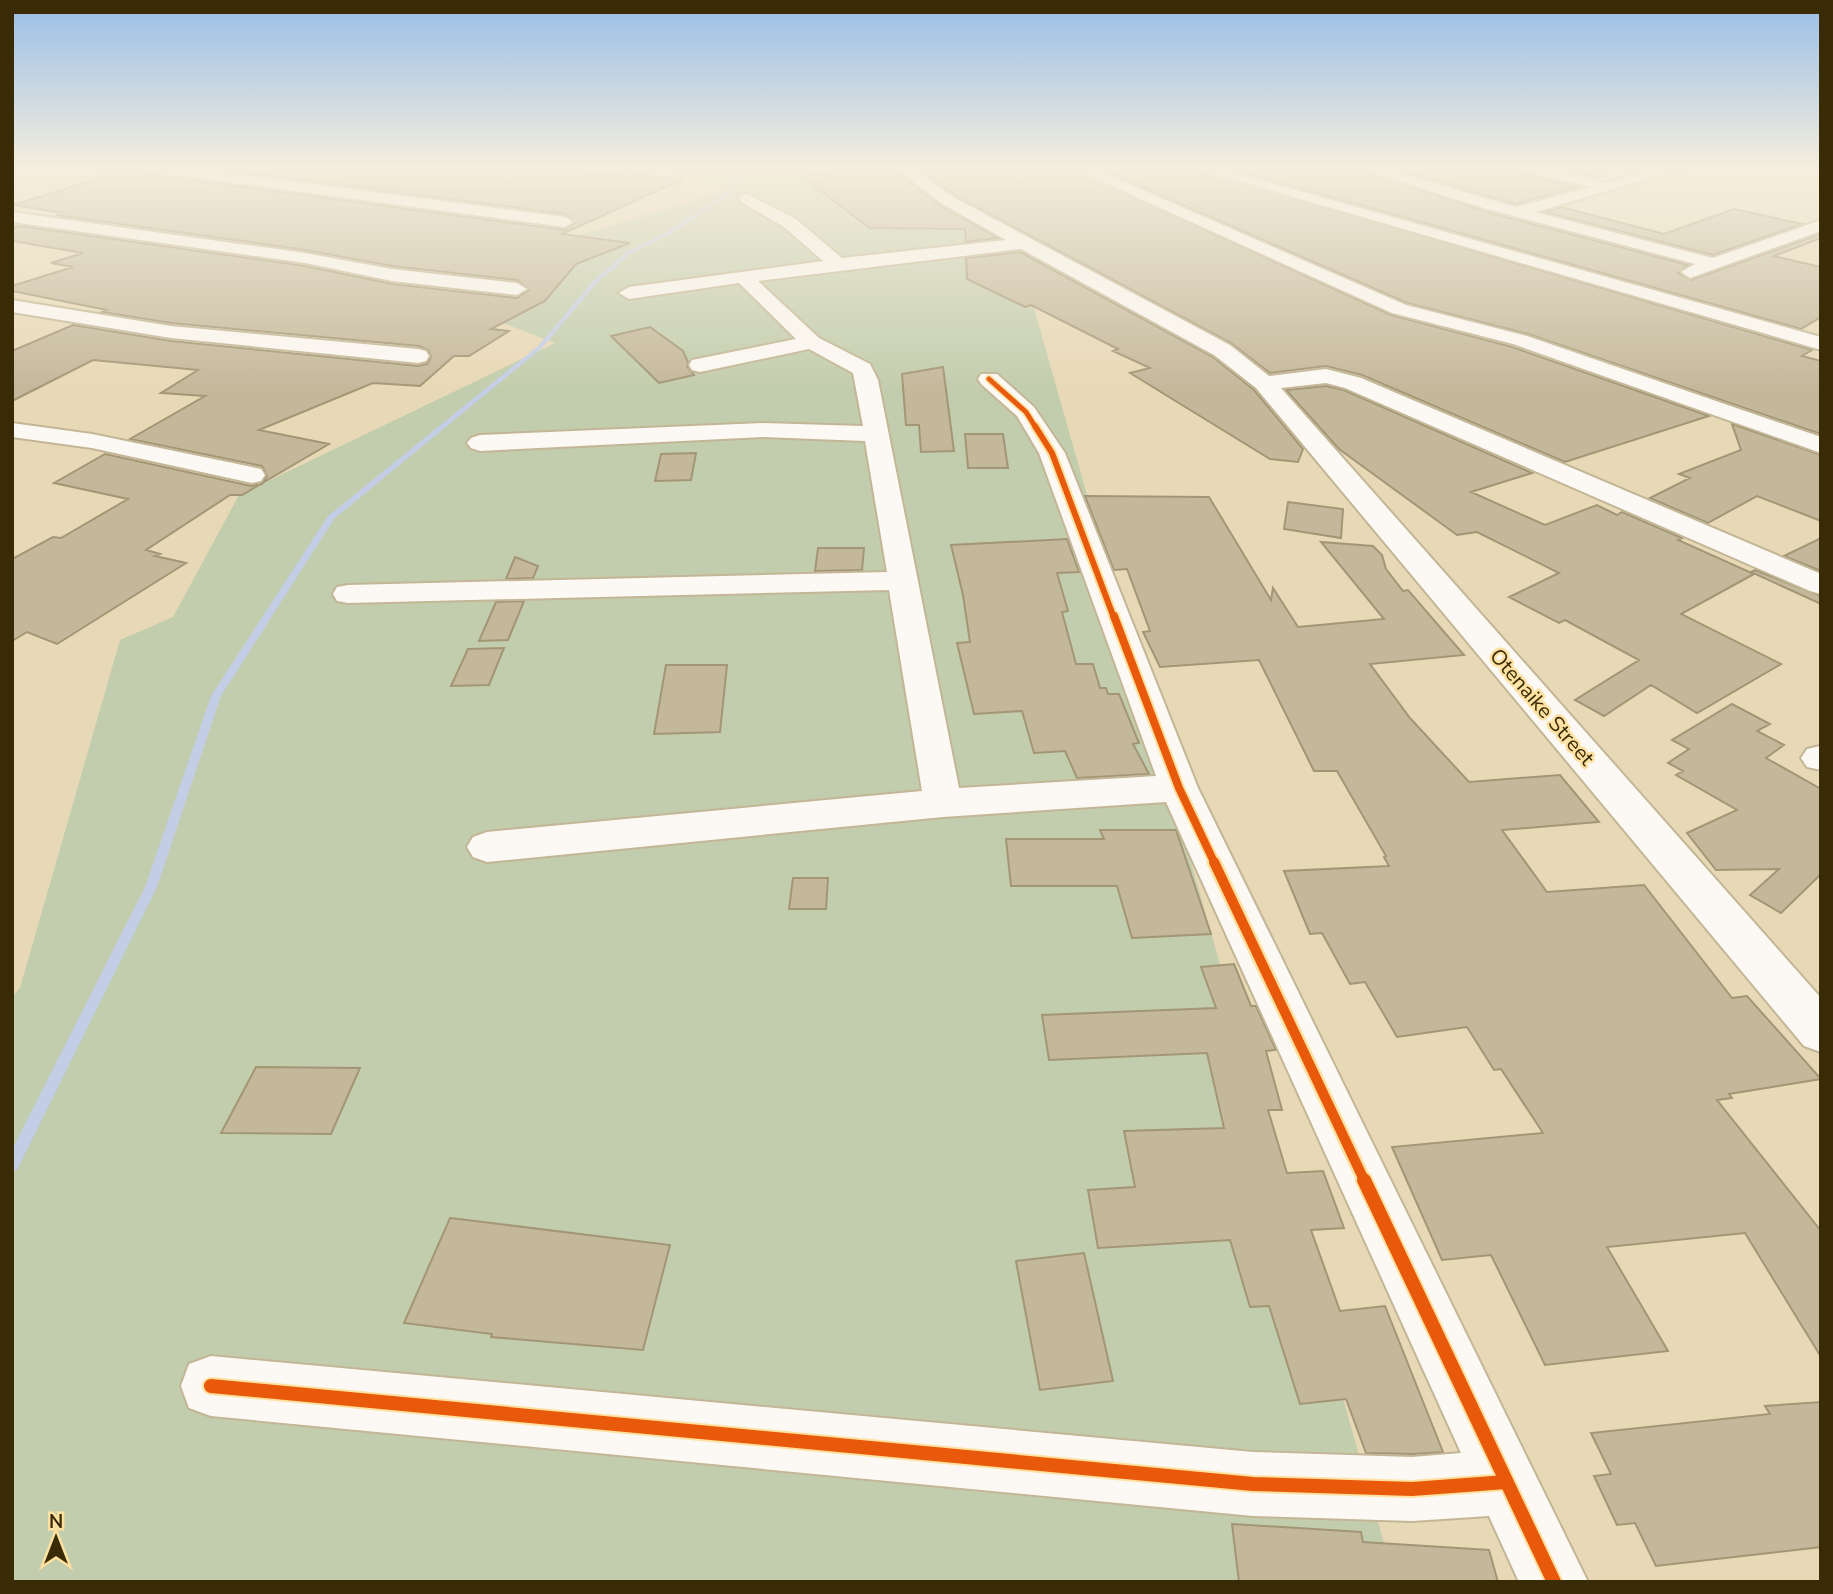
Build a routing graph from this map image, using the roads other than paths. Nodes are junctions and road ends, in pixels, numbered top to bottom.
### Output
1 (186, 241) edge
2 (812, 241) edge
3 (1021, 241) edge
4 (1246, 241) edge
5 (1458, 241) edge
6 (1629, 241) edge
7 (1774, 241) edge
8 (1024, 243) junction
9 (1712, 263) junction
10 (838, 264) junction
11 (743, 277) junction
12 (517, 289) dead end
13 (1635, 292) junction
14 (629, 293) dead end
15 (12, 306) edge
16 (812, 342) junction
17 (1821, 344) edge
18 (418, 356) dead end
19 (700, 365) dead end
20 (989, 379) dead end
21 (1264, 383) junction
22 (12, 430) edge
23 (877, 434) junction
24 (480, 443) dead end
25 (1821, 446) edge
26 (252, 475) dead end
27 (903, 581) junction
28 (1821, 585) edge
29 (348, 594) dead end
30 (1179, 788) junction
31 (943, 803) junction
32 (487, 847) dead end
33 (1821, 1032) edge
34 (211, 1385) dead end
35 (1506, 1482) junction
36 (1554, 1582) edge

1 - 12 street
2 - 10 street
3 - 8 street, Otenaike Street
4 - 25 street
5 - 13 street
6 - 9 street
7 - 9 street
8 - 10 street
8 - 21 street, Otenaike Street
9 - 13 street
10 - 11 street
11 - 14 street
11 - 16 street
13 - 17 street
15 - 18 street
16 - 19 street
16 - 23 street
20 - 30 street
21 - 28 street
21 - 33 street, Otenaike Street
22 - 26 street
23 - 24 street
23 - 27 street
27 - 29 street
27 - 31 street
30 - 31 street
30 - 35 street
31 - 32 street
34 - 35 street
35 - 36 street

